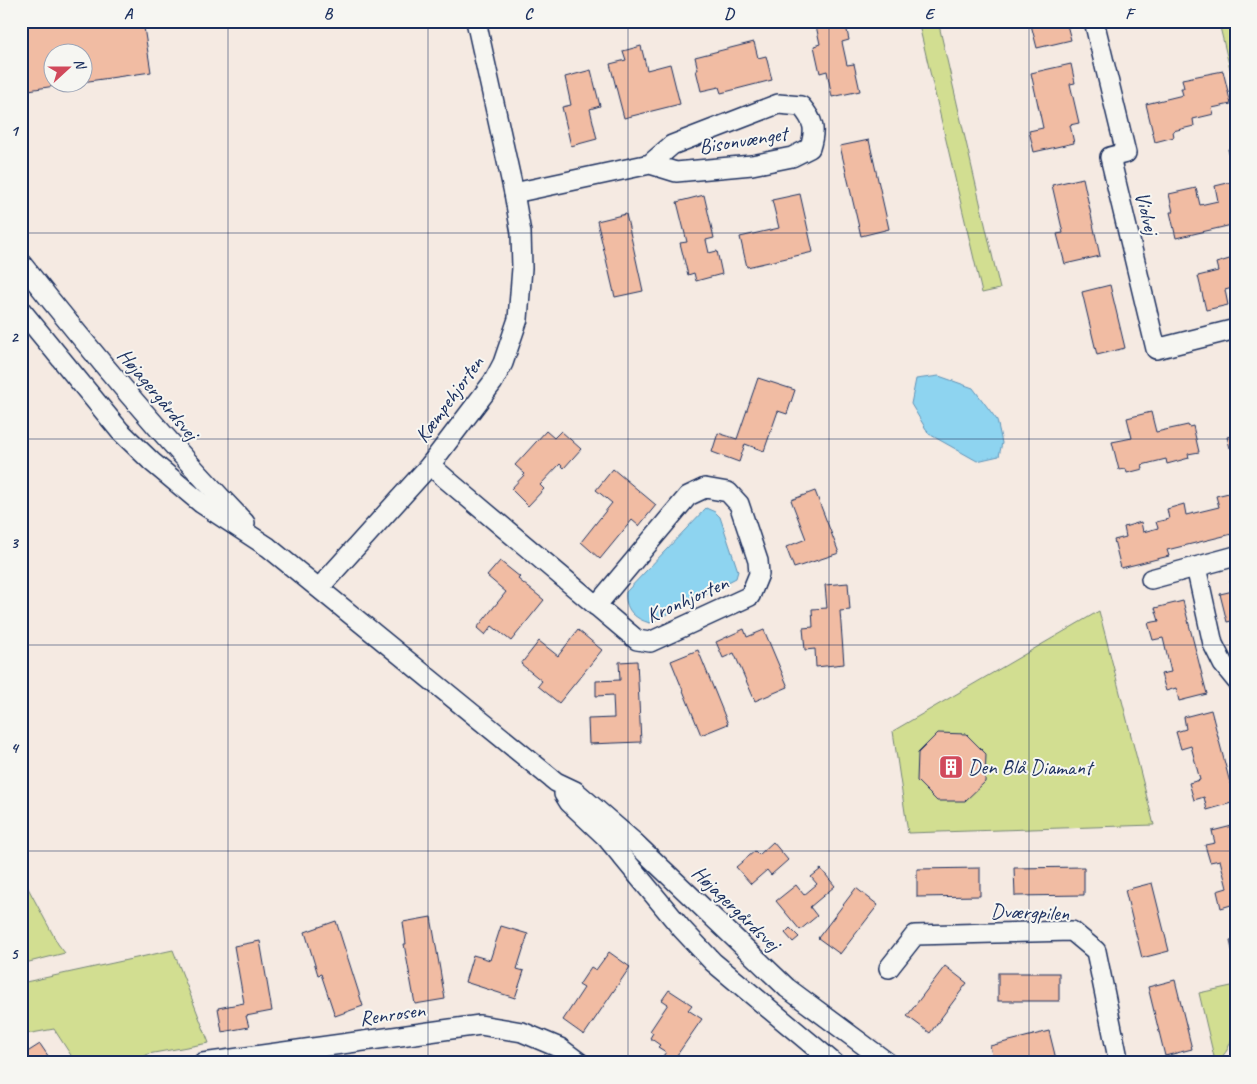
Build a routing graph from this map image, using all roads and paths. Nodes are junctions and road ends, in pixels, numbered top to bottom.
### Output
1 (476, 21) edge
2 (1094, 21) edge
3 (650, 164) junction
4 (514, 193) junction
5 (21, 263) edge
6 (21, 310) edge
7 (1236, 329) edge
8 (430, 465) junction
9 (268, 547) junction
10 (1236, 556) edge
11 (1196, 567) junction
12 (1151, 579) dead end
13 (319, 588) junction
14 (596, 606) junction
15 (1236, 680) edge
16 (556, 782) junction
17 (889, 968) dead end
18 (854, 1037) junction
19 (204, 1063) edge
20 (580, 1063) edge
21 (834, 1063) edge
22 (888, 1063) edge
23 (1119, 1063) edge

1 - 4 street, Kæmpehjorten
2 - 7 street, Violvej
3 - 3 street, Bisonvænget
3 - 4 street, Bisonvænget
4 - 8 street, Kæmpehjorten
5 - 9 street, Højagergårdsvej
6 - 9 street, Højagergårdsvej
8 - 13 street, Kæmpehjorten
8 - 14 street, Kronhjorten
9 - 13 street, Højagergårdsvej
10 - 11 street
11 - 12 street
11 - 15 street
13 - 16 street, Højagergårdsvej
14 - 14 street, Kronhjorten
16 - 18 street, Højagergårdsvej
16 - 21 street, Højagergårdsvej
17 - 23 street, Dværgpilen
18 - 21 street
18 - 22 street, Højagergårdsvej
19 - 20 street, Renrosen

